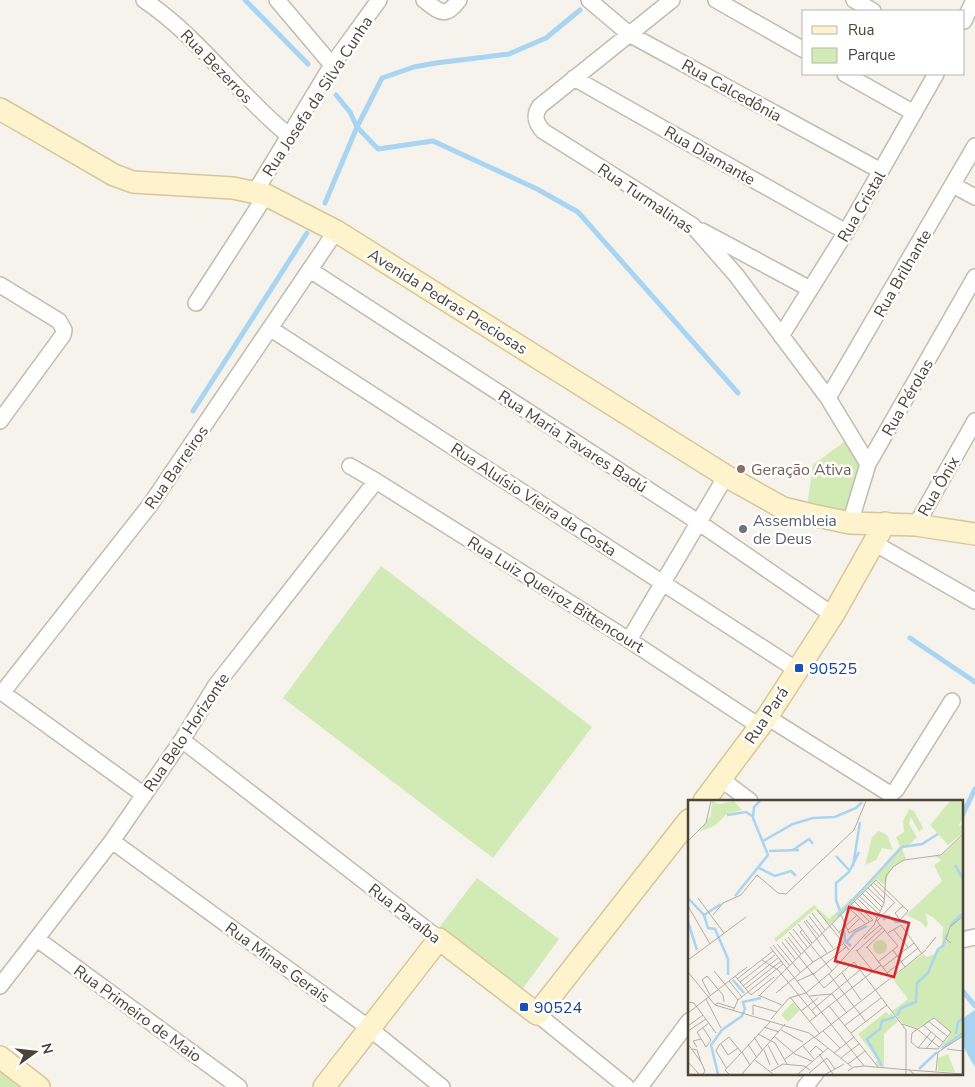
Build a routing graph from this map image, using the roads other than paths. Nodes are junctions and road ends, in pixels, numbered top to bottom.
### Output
1 (144, 0) edge
2 (277, 0) edge
3 (379, 0) edge
4 (424, 0) edge
5 (459, 0) edge
6 (589, 0) edge
7 (672, 0) edge
8 (716, 0) edge
9 (854, 0) edge
10 (974, 0) edge
11 (871, 10) edge
12 (965, 19) edge
13 (629, 34) junction
14 (802, 49) edge
15 (332, 66) junction
16 (847, 75) edge
17 (935, 75) edge
18 (574, 78) junction
19 (0, 109) edge
20 (914, 113) junction
21 (288, 135) junction
22 (975, 146) edge
23 (881, 171) junction
24 (953, 185) junction
25 (260, 193) junction
26 (975, 197) edge
27 (692, 225) junction
28 (336, 231) junction
29 (846, 232) junction
30 (310, 270) junction
31 (975, 277) edge
32 (0, 285) edge
33 (810, 289) junction
34 (196, 303) dead end
35 (271, 329) junction
36 (781, 336) junction
37 (828, 398) junction
38 (0, 421) edge
39 (975, 421) edge
40 (868, 464) junction
41 (350, 466) dead end
42 (726, 476) junction
43 (376, 481) junction
44 (698, 522) junction
45 (850, 523) junction
46 (884, 523) junction
47 (916, 524) junction
48 (975, 534) edge
49 (874, 543) junction
50 (664, 583) junction
51 (975, 601) edge
52 (833, 616) junction
53 (629, 640) junction
54 (797, 670) junction
55 (1, 692) edge
56 (952, 701) dead end
57 (763, 721) junction
58 (182, 740) junction
59 (722, 779) junction
60 (144, 795) junction
61 (705, 800) edge
62 (749, 800) edge
63 (688, 821) edge
64 (112, 841) junction
65 (975, 937) edge
66 (37, 939) junction
67 (439, 939) junction
68 (962, 940) edge
69 (0, 986) edge
70 (537, 1014) junction
71 (688, 1022) edge
72 (369, 1028) junction
73 (0, 1057) edge
74 (815, 1074) edge
75 (39, 1087) edge
76 (239, 1087) edge
77 (324, 1087) edge
78 (442, 1087) edge
79 (628, 1087) edge
80 (640, 1087) edge
81 (805, 1087) edge

1 - 21 street, Rua Bezerros
2 - 15 street
3 - 15 street, Rua Josefa da Silva Cunha
4 - 5 street
6 - 13 street, Rua Calcedônia
7 - 13 street, Rua Turmalinas
8 - 14 street
9 - 11 street
10 - 12 street
13 - 18 street, Rua Turmalinas
13 - 23 street, Rua Calcedônia
15 - 21 street, Rua Josefa da Silva Cunha
16 - 20 street
17 - 20 street, Rua Cristal
18 - 27 street, Rua Turmalinas
18 - 29 street, Rua Diamante
19 - 25 main road, Avenida Pedras Preciosas
20 - 23 street, Rua Cristal
21 - 25 street, Rua Josefa da Silva Cunha
22 - 24 street, Rua Brilhante
23 - 29 street, Rua Cristal
24 - 26 street
24 - 37 street, Rua Brilhante
25 - 28 main road, Avenida Pedras Preciosas
25 - 34 street, Rua Josefa da Silva Cunha
27 - 33 street
27 - 36 street, Rua Turmalinas
28 - 30 street, Rua Barreiros
28 - 42 main road, Avenida Pedras Preciosas
29 - 33 street, Rua Cristal
30 - 35 street, Rua Barreiros
30 - 44 street, Rua Maria Tavares Badú
31 - 40 street, Rua Pérolas
32 - 38 street
33 - 36 street, Rua Cristal
35 - 50 street, Rua Aluísio Vieira da Costa
35 - 55 street, Rua Barreiros
36 - 37 street, Rua Turmalinas
37 - 40 street, Rua Turmalinas
39 - 47 street, Rua Ônix
40 - 45 street, Rua Pérolas
41 - 43 street, Rua Luiz Queiroz Bittencourt
42 - 44 street
42 - 45 main road, Avenida Pedras Preciosas
43 - 53 street, Rua Luiz Queiroz Bittencourt
43 - 58 street, Rua Belo Horizonte
44 - 50 street
44 - 52 street, Rua Maria Tavares Badú
45 - 46 main road, Avenida Pedras Preciosas
46 - 47 main road, Avenida Pedras Preciosas
46 - 49 main road, Rua Pará
47 - 48 main road, Avenida Pedras Preciosas
49 - 51 street
49 - 52 main road, Rua Pará
50 - 53 street
50 - 54 street, Rua Aluísio Vieira da Costa
52 - 54 main road, Rua Pará
53 - 57 street, Rua Luiz Queiroz Bittencourt
54 - 57 main road, Rua Pará
55 - 60 street
56 - 57 street, Rua Luiz Queiroz Bittencourt
57 - 59 main road, Rua Pará
58 - 60 street, Rua Belo Horizonte
58 - 67 street, Rua Paraíba
59 - 61 main road, Rua Pará
59 - 62 street
60 - 64 street, Rua Belo Horizonte
63 - 70 main road
64 - 66 street, Rua Belo Horizonte
64 - 72 street, Rua Minas Gerais
65 - 68 street
66 - 69 street, Rua Belo Horizonte
66 - 76 street, Rua Primeiro de Maio
67 - 70 main road, Rua Paraíba
67 - 72 main road
70 - 79 street, Rua Paraíba
71 - 80 street
72 - 77 main road
72 - 78 street, Rua Minas Gerais
73 - 75 main road
74 - 81 street

